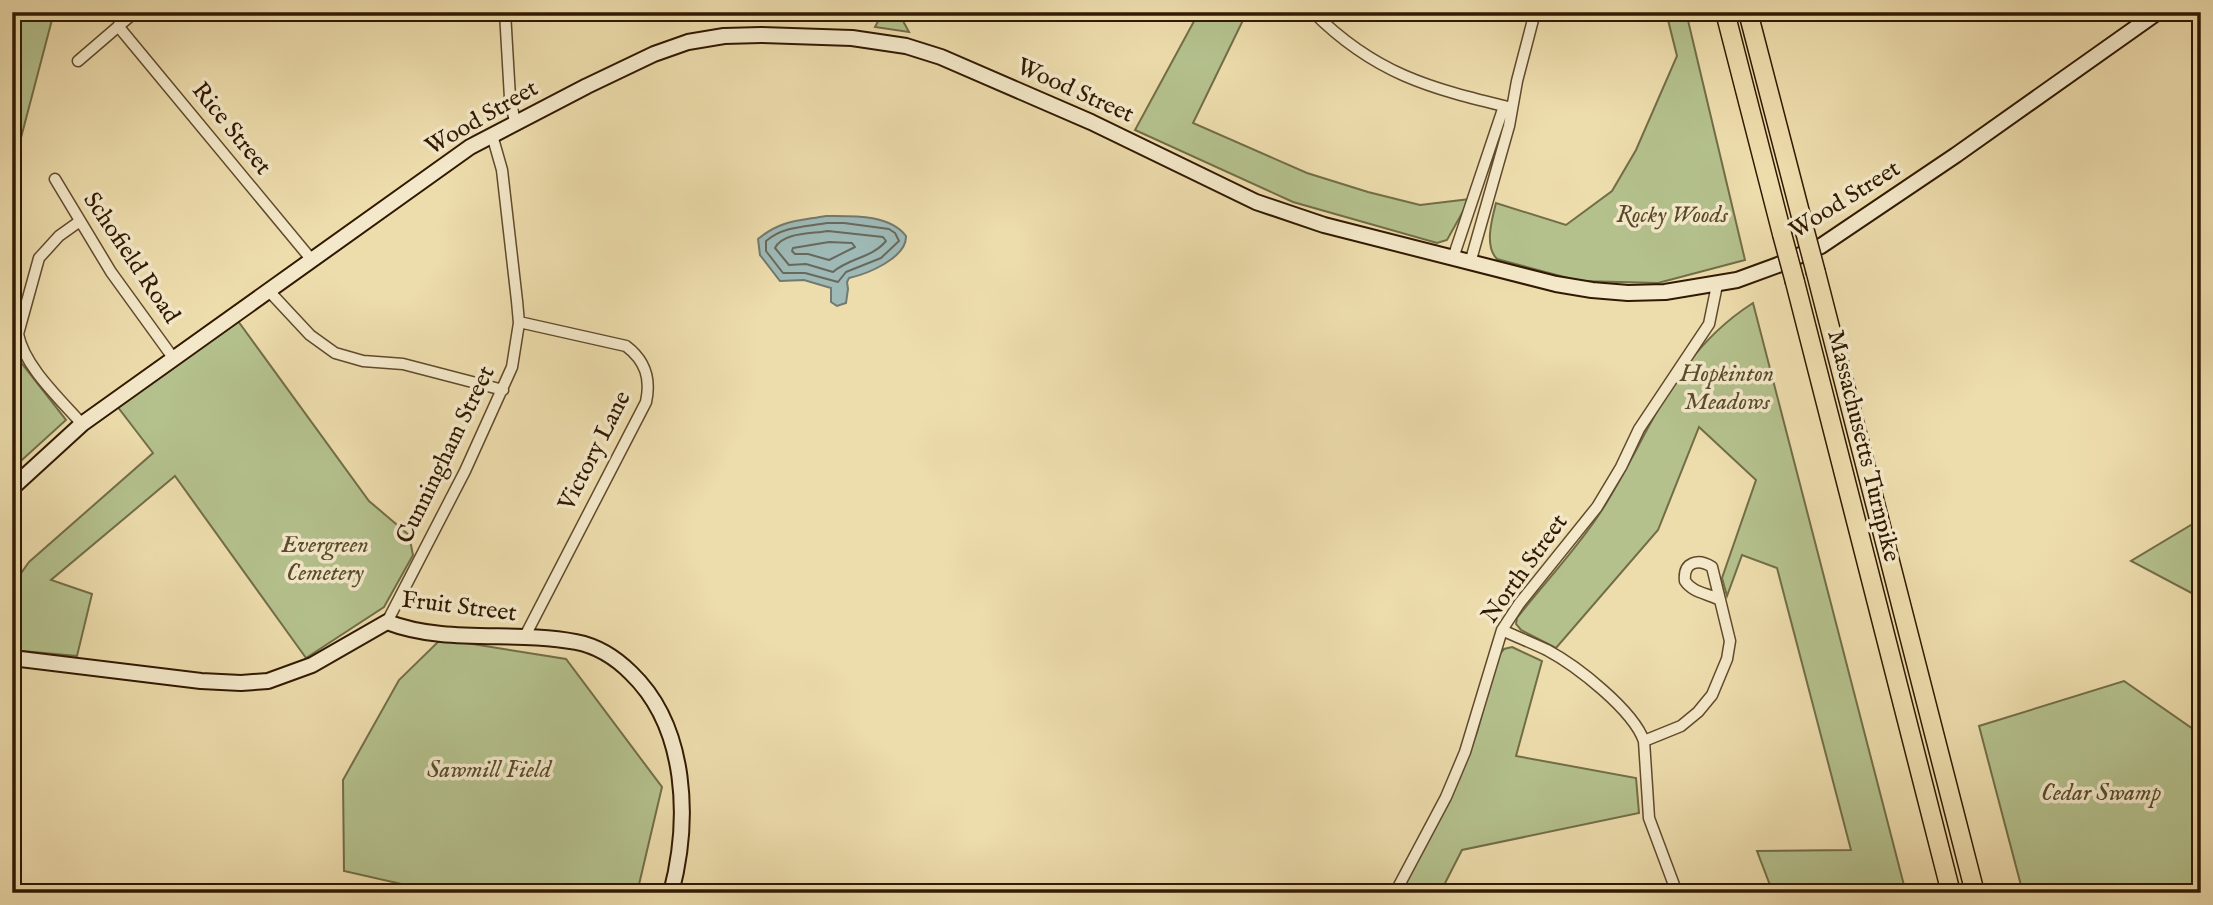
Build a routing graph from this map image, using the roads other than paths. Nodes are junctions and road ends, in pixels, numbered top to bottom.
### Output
1 (135, 12) edge
2 (505, 12) edge
3 (1313, 12) edge
4 (1535, 12) edge
5 (1725, 12) edge
6 (1748, 12) edge
7 (2158, 12) edge
8 (118, 26) junction
9 (78, 61) dead end
10 (1508, 107) junction
11 (515, 122) junction
12 (492, 135) junction
13 (55, 179) dead end
14 (79, 221) junction
15 (1453, 258) junction
16 (311, 259) junction
17 (1470, 263) junction
18 (1717, 285) junction
19 (268, 290) junction
20 (519, 321) junction
21 (174, 359) junction
22 (503, 390) junction
23 (82, 424) junction
24 (12, 488) edge
25 (1720, 600) dead end
26 (387, 622) junction
27 (1502, 630) junction
28 (524, 638) junction
29 (12, 658) edge
30 (1644, 741) junction
31 (671, 893) edge
32 (1395, 893) edge
33 (1677, 893) edge
34 (1951, 893) edge
35 (1975, 893) edge

1 - 8 street
2 - 11 street
3 - 10 street
4 - 10 street
5 - 34 highway, Massachusetts Turnpike, bridge
6 - 35 highway, Massachusetts Turnpike, bridge
7 - 18 main road, Wood Street
8 - 9 street
8 - 16 street, Rice Street
10 - 15 street
10 - 17 street
11 - 12 main road, Wood Street
11 - 15 main road, Wood Street
12 - 16 main road, Wood Street
12 - 20 street, Cunningham Street
13 - 14 street, Schofield Road
14 - 21 street, Schofield Road
14 - 23 street
15 - 17 main road, Wood Street
16 - 19 main road, Wood Street
17 - 18 main road, Wood Street
18 - 27 street, North Street
19 - 21 main road, Wood Street
19 - 22 street
20 - 22 street, Cunningham Street
20 - 28 street, Victory Lane
21 - 23 main road, Wood Street
22 - 26 street, Cunningham Street
23 - 24 main road, Wood Street
25 - 30 street
26 - 28 main road, Fruit Street
26 - 29 main road, Fruit Street
27 - 30 street
27 - 32 street, North Street
28 - 31 main road, Fruit Street
30 - 33 street

